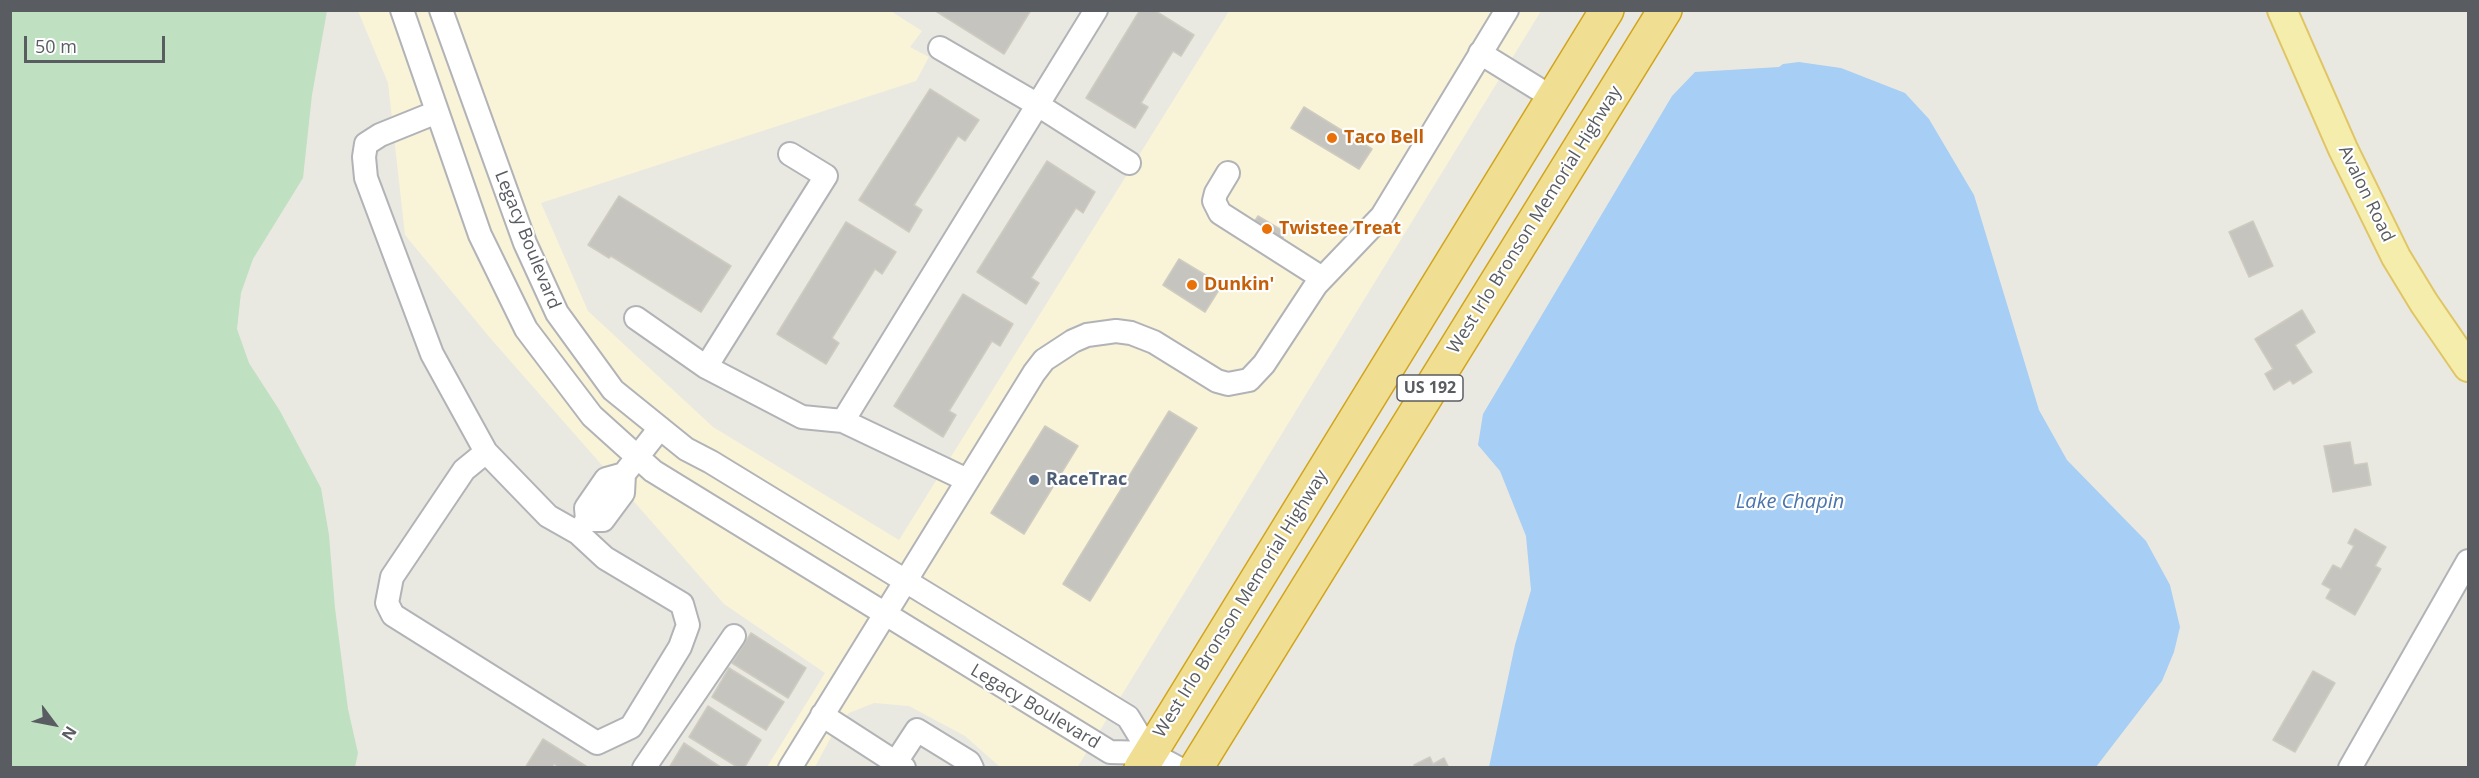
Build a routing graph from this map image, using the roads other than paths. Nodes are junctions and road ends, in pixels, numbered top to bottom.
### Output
1 (402, 10) edge
2 (441, 10) edge
3 (1096, 10) edge
4 (1507, 10) edge
5 (1607, 10) edge
6 (1665, 10) edge
7 (2282, 10) edge
8 (940, 48) dead end
9 (1480, 53) junction
10 (1552, 98) junction
11 (1038, 105) junction
12 (437, 112) junction
13 (790, 154) dead end
14 (1129, 163) dead end
15 (1228, 173) dead end
16 (1557, 184) junction
17 (1322, 278) junction
18 (636, 318) dead end
19 (706, 367) junction
20 (2469, 367) edge
21 (843, 421) junction
22 (660, 428) junction
23 (486, 452) junction
24 (631, 466) junction
25 (967, 480) junction
26 (583, 526) junction
27 (2469, 561) edge
28 (904, 582) junction
29 (884, 615) junction
30 (734, 636) dead end
31 (654, 690) junction
32 (684, 708) junction
33 (822, 715) junction
34 (1145, 760) edge
35 (900, 765) edge
36 (644, 768) edge
37 (790, 768) edge
38 (972, 768) edge
39 (1178, 768) edge
40 (1196, 768) edge
41 (2350, 768) edge

1 - 12 street, Legacy Boulevard
2 - 22 street, Legacy Boulevard
3 - 11 street
4 - 9 street
5 - 10 highway, West Irlo Bronson Memorial Highway / US 192
6 - 16 highway, West Irlo Bronson Memorial Highway / US 192
7 - 20 main road, Avalon Road
8 - 11 street
9 - 10 street
9 - 17 street
10 - 16 highway
10 - 34 highway, West Irlo Bronson Memorial Highway / US 192
11 - 14 street
11 - 21 street
12 - 23 street
12 - 24 street, Legacy Boulevard
13 - 19 street
15 - 17 street
16 - 40 highway, West Irlo Bronson Memorial Highway / US 192
17 - 25 street
18 - 19 street
19 - 21 street
21 - 25 street
22 - 24 street
22 - 28 street, Legacy Boulevard
23 - 26 street
23 - 31 street
24 - 26 street
24 - 29 street, Legacy Boulevard
25 - 28 street
26 - 31 street
27 - 41 street
28 - 29 street
28 - 34 street, Legacy Boulevard
29 - 33 street
29 - 34 street, Legacy Boulevard
30 - 32 street
31 - 32 street
32 - 36 street
33 - 35 street
33 - 37 street
34 - 39 street
35 - 38 street

